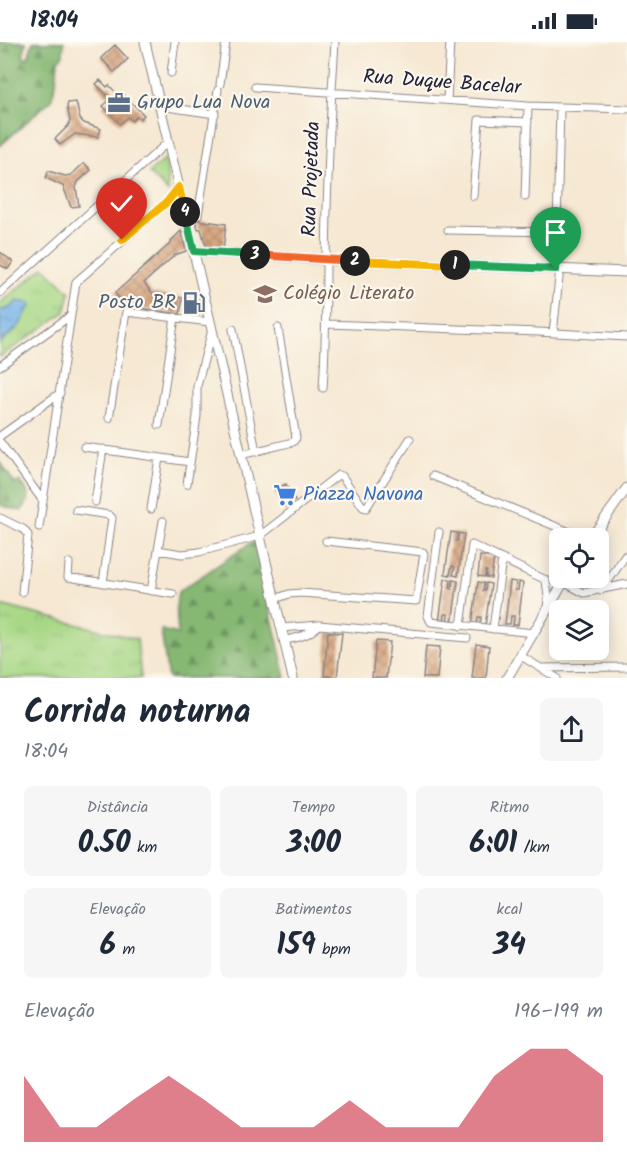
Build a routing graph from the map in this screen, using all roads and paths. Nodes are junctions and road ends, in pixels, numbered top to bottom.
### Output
1 (145, 42) edge
2 (175, 42) edge
3 (226, 42) edge
4 (335, 42) edge
5 (450, 42) edge
6 (171, 73) dead end
7 (255, 87) dead end
8 (332, 92) junction
9 (447, 100) junction
10 (160, 106) junction
11 (528, 106) junction
12 (560, 108) junction
13 (627, 109) edge
14 (215, 114) junction
15 (528, 122) junction
16 (168, 142) junction
17 (179, 187) junction
18 (473, 196) dead end
19 (525, 197) dead end
20 (198, 215) dead end
21 (448, 230) dead end
22 (557, 232) junction
23 (194, 251) junction
24 (326, 260) junction
25 (558, 269) junction
26 (627, 272) edge
27 (0, 293) edge
28 (70, 316) junction
29 (175, 317) junction
30 (327, 324) junction
31 (211, 326) junction
32 (278, 328) dead end
33 (233, 329) dead end
34 (553, 333) junction
35 (627, 338) edge
36 (0, 366) edge
37 (323, 388) dead end
38 (60, 393) junction
39 (109, 418) dead end
40 (159, 425) dead end
41 (0, 436) edge
42 (410, 439) dead end
43 (0, 442) edge
44 (84, 447) dead end
45 (103, 450) junction
46 (256, 452) junction
47 (241, 455) junction
48 (159, 458) junction
49 (190, 462) junction
50 (433, 476) dead end
51 (187, 484) dead end
52 (627, 488) edge
53 (43, 501) junction
54 (95, 502) dead end
55 (151, 509) dead end
56 (76, 510) dead end
57 (0, 518) edge
58 (163, 520) dead end
59 (39, 527) dead end
60 (560, 528) edge
61 (598, 528) edge
62 (439, 532) dead end
63 (260, 536) junction
64 (326, 541) dead end
65 (158, 550) junction
66 (627, 557) edge
67 (502, 559) junction
68 (69, 563) dead end
69 (103, 583) junction
70 (627, 584) edge
71 (577, 588) edge
72 (603, 589) junction
73 (152, 591) junction
74 (22, 592) dead end
75 (173, 594) dead end
76 (275, 599) junction
77 (549, 607) joint
78 (320, 625) junction
79 (461, 626) junction
80 (281, 628) junction
81 (493, 629) junction
82 (534, 633) junction
83 (467, 638) dead end
84 (284, 640) junction
85 (521, 656) junction
86 (627, 667) edge
87 (541, 668) junction
88 (293, 678) edge
89 (507, 678) edge
90 (557, 678) edge

1 - 10 main road
2 - 6 street
3 - 14 street
4 - 8 street, Rua Projetada
5 - 9 street
7 - 8 street, Rua Duque Bacelar
8 - 9 street, Rua Duque Bacelar
8 - 24 street, Rua Projetada
9 - 11 street, Rua Duque Bacelar
10 - 14 street
10 - 16 main road
11 - 12 street, Rua Duque Bacelar
11 - 15 street
12 - 13 street, Rua Duque Bacelar
12 - 22 street
14 - 20 street
15 - 18 street
15 - 19 street
16 - 17 main road
16 - 27 street
17 - 23 main road
17 - 28 street
21 - 22 street
22 - 25 street
23 - 24 main road
23 - 31 main road
24 - 25 main road
24 - 30 street, Rua Projetada
25 - 26 main road
25 - 34 street
28 - 36 street
28 - 38 street
29 - 31 street
29 - 39 street
29 - 40 street
30 - 34 street
30 - 37 street, Rua Projetada
31 - 47 main road
31 - 49 street
32 - 46 street
33 - 46 street
34 - 35 street
38 - 41 street
38 - 53 street
42 - 63 street
43 - 53 street
44 - 45 street
45 - 48 street
45 - 54 street
46 - 47 street
47 - 63 main road
48 - 49 street
48 - 55 street
49 - 51 street
50 - 60 street
52 - 61 main road
53 - 59 street
56 - 69 street
57 - 74 street
58 - 65 street
62 - 79 street
63 - 65 street
63 - 76 main road
64 - 76 street
65 - 73 street
66 - 72 street
67 - 77 street
67 - 79 street
67 - 81 street
68 - 69 street
69 - 73 street
70 - 72 street
71 - 72 street
73 - 75 street
76 - 80 main road
77 - 82 main road
78 - 80 street
78 - 83 street
78 - 84 street
79 - 81 street
80 - 84 main road
81 - 82 street
82 - 85 main road
84 - 88 main road
85 - 87 street
85 - 89 main road
86 - 87 street
87 - 90 street

